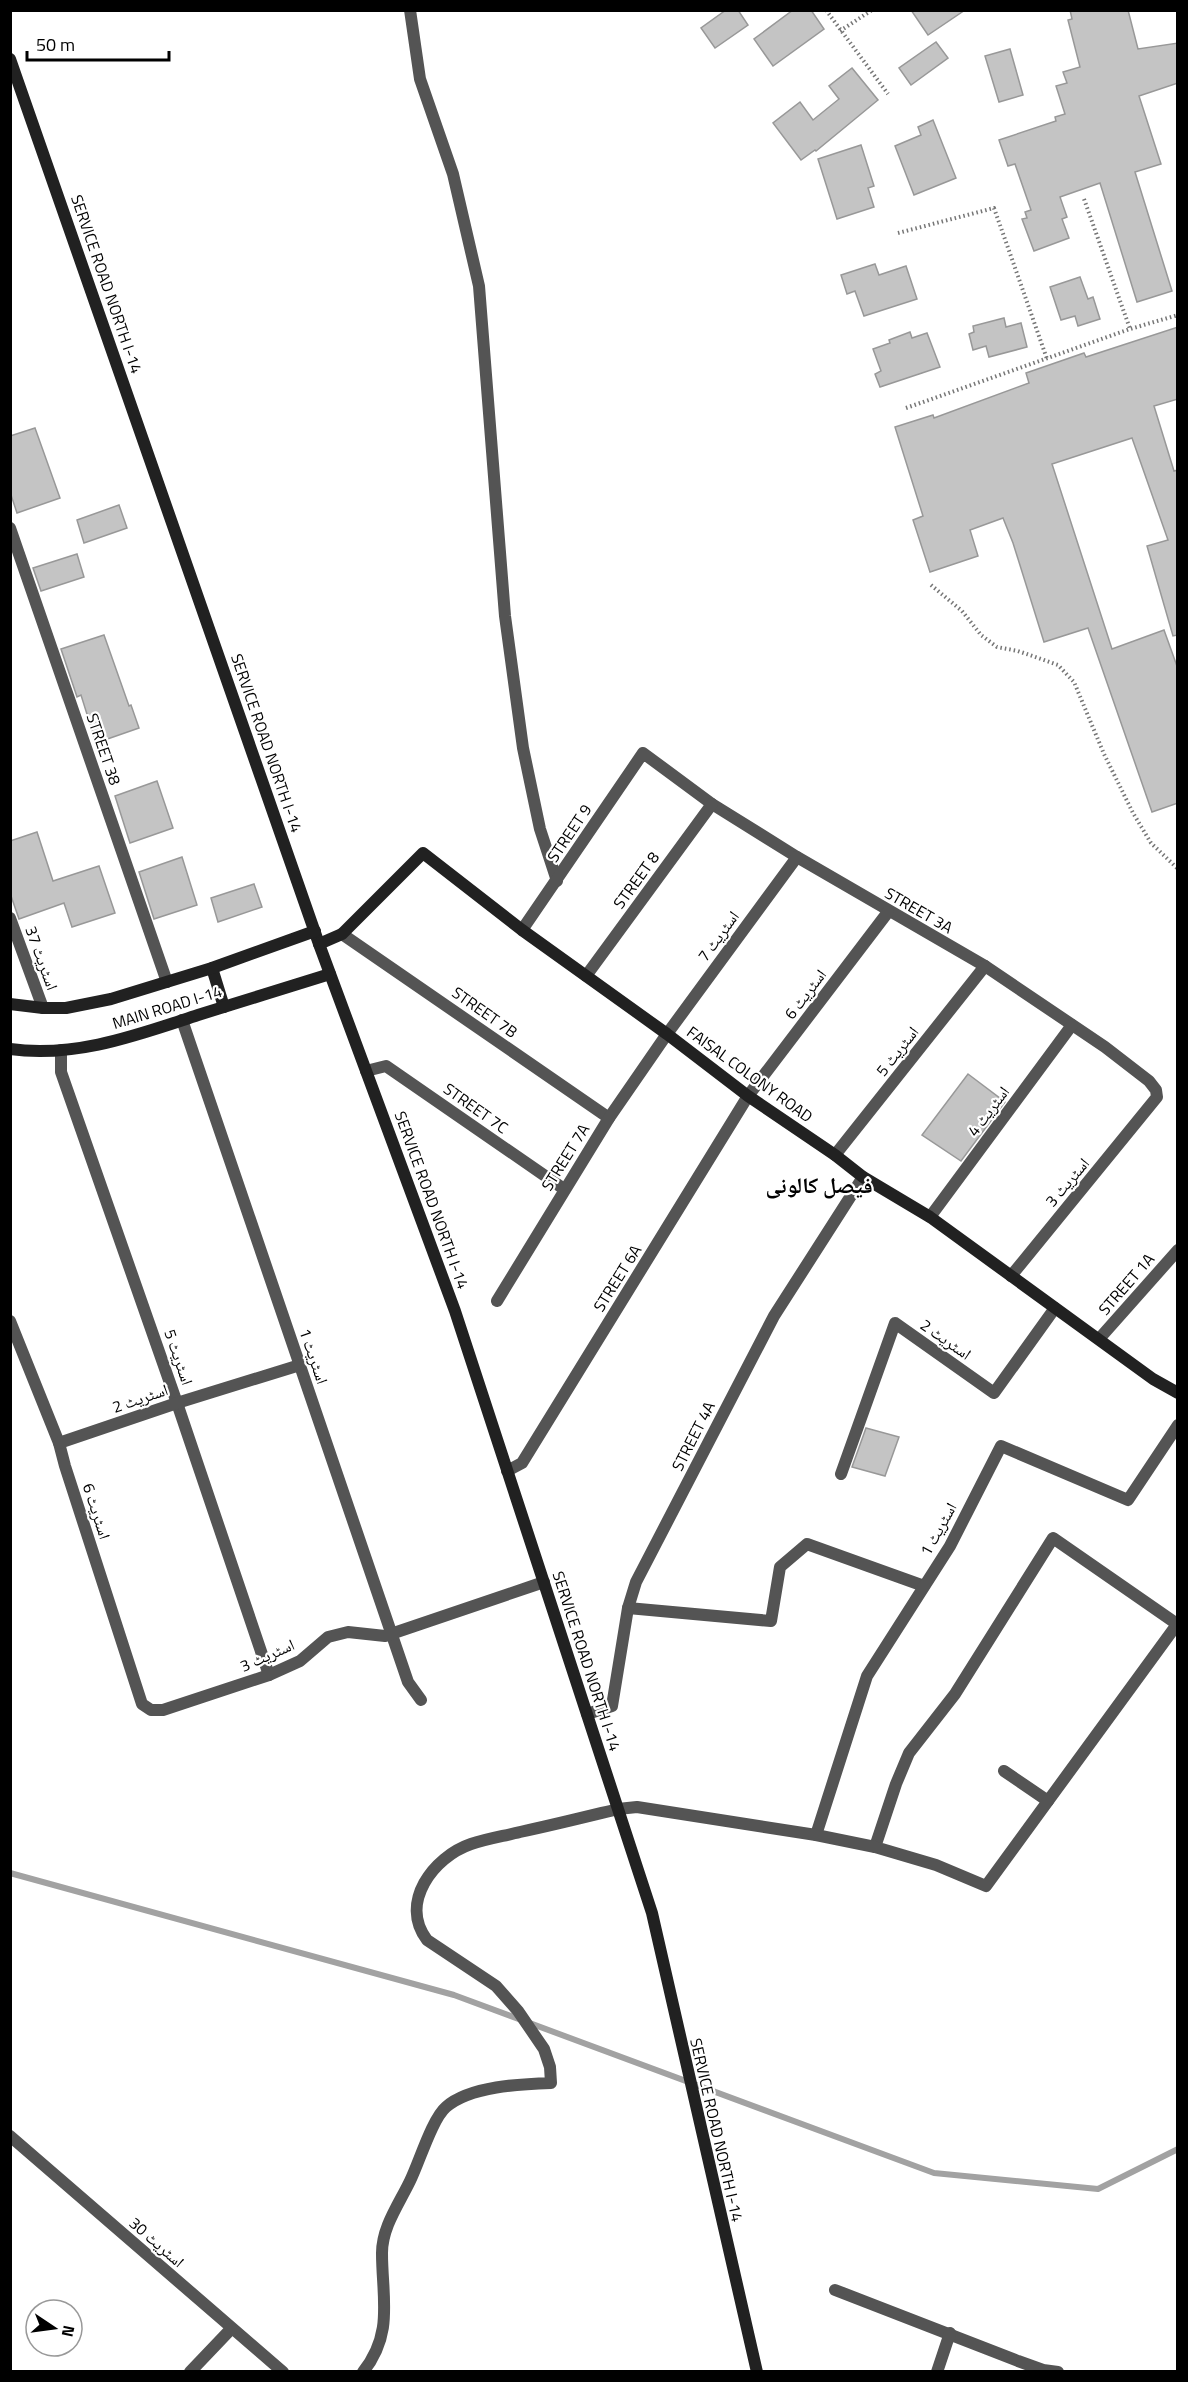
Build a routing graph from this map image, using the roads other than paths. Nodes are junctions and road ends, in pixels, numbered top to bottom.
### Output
1 (410, 10) edge
2 (10, 59) edge
3 (10, 528) edge
4 (643, 753) joint
5 (712, 804) junction
6 (797, 857) junction
7 (557, 881) junction
8 (888, 912) junction
9 (10, 918) edge
10 (522, 930) junction
11 (315, 931) junction
12 (342, 934) junction
13 (319, 944) junction
14 (985, 966) junction
15 (212, 968) junction
16 (330, 974) junction
17 (586, 976) junction
18 (167, 981) junction
19 (10, 1004) edge
20 (224, 1007) junction
21 (43, 1008) junction
22 (182, 1020) junction
23 (1072, 1025) junction
24 (667, 1034) junction
25 (10, 1049) edge
26 (61, 1050) junction
27 (366, 1071) junction
28 (748, 1096) junction
29 (1150, 1109) joint
30 (609, 1118) junction
31 (836, 1155) junction
32 (863, 1177) junction
33 (564, 1189) junction
34 (930, 1216) junction
35 (1178, 1250) edge
36 (1011, 1276) junction
37 (497, 1301) dead end
38 (1055, 1308) junction
39 (11, 1322) edge
40 (1099, 1339) junction
41 (300, 1365) junction
42 (1178, 1393) edge
43 (177, 1403) junction
44 (1178, 1425) edge
45 (59, 1443) junction
46 (507, 1471) junction
47 (841, 1474) dead end
48 (544, 1582) junction
49 (924, 1586) junction
50 (628, 1608) junction
51 (1177, 1623) edge
52 (393, 1632) junction
53 (269, 1675) junction
54 (421, 1700) dead end
55 (151, 1710) joint
56 (587, 1714) junction
57 (1004, 1771) dead end
58 (1047, 1800) junction
59 (618, 1809) junction
60 (816, 1835) junction
61 (875, 1847) junction
62 (10, 2136) edge
63 (835, 2290) dead end
64 (231, 2329) junction
65 (950, 2333) junction
66 (190, 2372) edge
67 (283, 2372) edge
68 (363, 2372) edge
69 (757, 2372) edge
70 (937, 2372) edge
71 (1058, 2372) edge

1 - 7 street
2 - 11 main road, SERVICE ROAD NORTH I-14
3 - 18 street, STREET 38
4 - 5 street, STREET 3A
4 - 7 street, STREET 9
5 - 6 street, STREET 3A
5 - 17 street, STREET 8
6 - 8 street, STREET 3A
6 - 24 street, اسٹریٹ 7
7 - 10 street, STREET 9
8 - 14 street, STREET 3A
8 - 28 street, اسٹریٹ 6
9 - 21 street, اسٹریٹ 37
10 - 12 main road, FAISAL COLONY ROAD
10 - 17 main road, FAISAL COLONY ROAD
11 - 13 main road, SERVICE ROAD NORTH I-14
11 - 15 main road, MAIN ROAD I-14
12 - 13 main road, FAISAL COLONY ROAD
12 - 30 street, STREET 7B
13 - 16 main road, SERVICE ROAD NORTH I-14
14 - 23 street, STREET 3A
14 - 31 street, اسٹریٹ 5
15 - 18 main road, MAIN ROAD I-14
15 - 20 main road
16 - 20 main road, MAIN ROAD I-14
16 - 27 main road, SERVICE ROAD NORTH I-14
17 - 24 main road, FAISAL COLONY ROAD
18 - 21 main road, MAIN ROAD I-14
19 - 21 main road, MAIN ROAD I-14
20 - 22 main road, MAIN ROAD I-14
22 - 26 main road, MAIN ROAD I-14
22 - 41 street, اسٹریٹ 1
23 - 29 street, STREET 3A
23 - 34 street, اسٹریٹ 4
24 - 28 main road, FAISAL COLONY ROAD
24 - 30 street, STREET 7A
25 - 26 main road, MAIN ROAD I-14
26 - 43 street, اسٹریٹ 5
27 - 33 street, STREET 7C
27 - 46 main road, SERVICE ROAD NORTH I-14
28 - 31 main road, FAISAL COLONY ROAD
28 - 46 street, STREET 6A
29 - 36 street, اسٹریٹ 3
30 - 33 street, STREET 7A
31 - 32 main road, FAISAL COLONY ROAD
32 - 34 main road, FAISAL COLONY ROAD
32 - 50 street, STREET 4A
33 - 37 street, STREET 7A
34 - 36 main road, FAISAL COLONY ROAD
35 - 40 street, STREET 1A
36 - 38 main road, FAISAL COLONY ROAD
38 - 40 main road, FAISAL COLONY ROAD
38 - 47 street, اسٹریٹ 2
39 - 45 street, اسٹریٹ 6
40 - 42 main road, FAISAL COLONY ROAD
41 - 43 street, اسٹریٹ 2
41 - 52 street, اسٹریٹ 1
43 - 45 street, اسٹریٹ 2
43 - 53 street, اسٹریٹ 5
44 - 49 street, اسٹریٹ 1
45 - 55 street, اسٹریٹ 6
46 - 48 main road, SERVICE ROAD NORTH I-14
48 - 52 street, اسٹریٹ 3
48 - 56 main road, SERVICE ROAD NORTH I-14
49 - 50 street
49 - 60 street, اسٹریٹ 1
50 - 56 street, STREET 4A
51 - 58 street
51 - 61 street
52 - 53 street, اسٹریٹ 3
52 - 54 street, اسٹریٹ 1
53 - 55 street, اسٹریٹ 3
56 - 59 main road, SERVICE ROAD NORTH I-14
57 - 58 street
58 - 61 street
59 - 60 street
59 - 68 street
59 - 69 main road, SERVICE ROAD NORTH I-14
60 - 61 street
62 - 64 street, اسٹریٹ 30
63 - 65 street
64 - 66 street
64 - 67 street, اسٹریٹ 30
65 - 70 street
65 - 71 street

